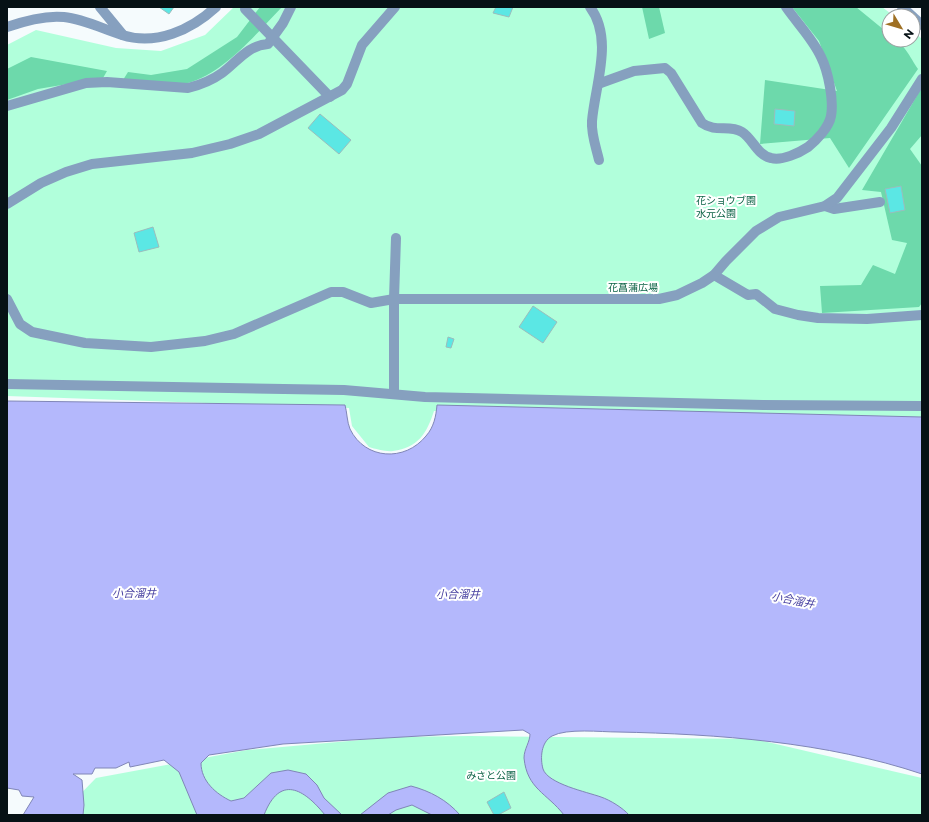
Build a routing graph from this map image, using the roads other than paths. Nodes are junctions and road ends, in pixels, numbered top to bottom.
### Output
1 (100, 7) edge
2 (216, 7) edge
3 (291, 7) edge
4 (396, 7) edge
5 (590, 7) edge
6 (786, 7) edge
7 (245, 9) dead end
8 (7, 27) edge
9 (124, 36) junction
10 (272, 38) junction
11 (922, 79) edge
12 (598, 84) junction
13 (330, 97) junction
14 (7, 106) edge
15 (599, 160) dead end
16 (880, 202) dead end
17 (7, 204) edge
18 (825, 206) junction
19 (396, 238) dead end
20 (714, 275) junction
21 (7, 299) edge
22 (394, 299) junction
23 (922, 315) edge
24 (7, 384) edge
25 (394, 394) junction
26 (922, 406) edge

1 - 9 street
2 - 9 street
3 - 10 street
4 - 13 street
5 - 12 street
6 - 12 street
7 - 10 street
8 - 9 street
10 - 13 street
10 - 14 street
11 - 18 street
12 - 15 street
13 - 17 street
16 - 18 street
18 - 20 street
19 - 22 street
20 - 22 street
20 - 23 street
21 - 22 street
22 - 25 street
24 - 25 street
25 - 26 street

